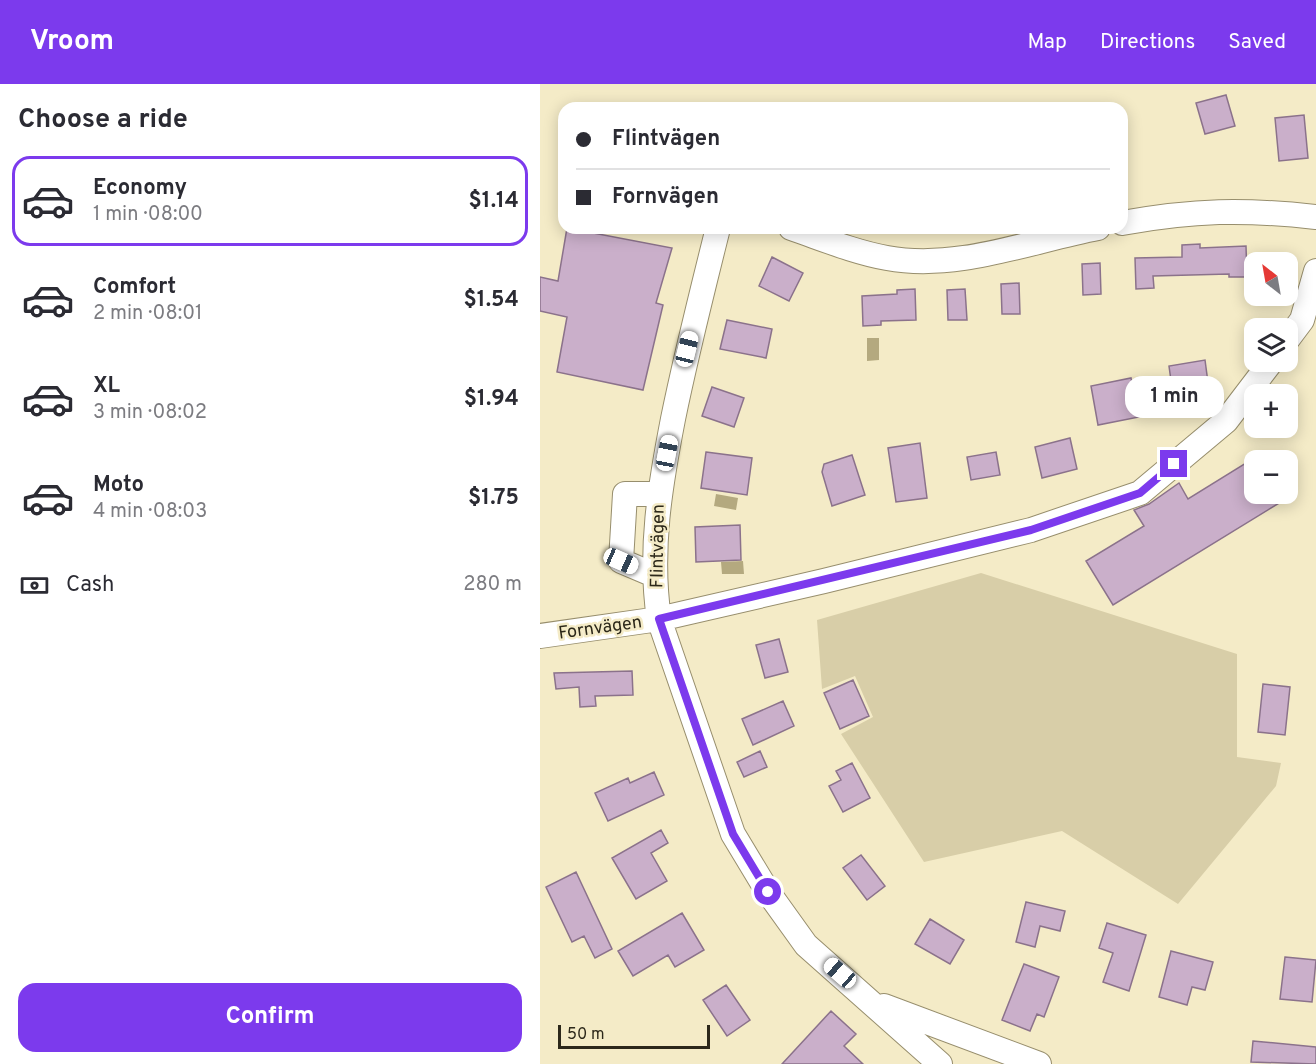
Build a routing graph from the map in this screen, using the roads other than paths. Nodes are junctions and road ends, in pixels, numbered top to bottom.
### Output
1 (1316, 217) edge
2 (1128, 223) edge
3 (716, 234) edge
4 (808, 234) edge
5 (1072, 234) edge
6 (1316, 271) edge
7 (1298, 325) edge
8 (1268, 374) edge
9 (658, 494) junction
10 (654, 575) junction
11 (659, 619) junction
12 (540, 636) edge
13 (873, 1002) junction
14 (940, 1064) edge
15 (1039, 1064) edge

1 - 2 street
3 - 9 street, Flintvägen
4 - 5 street
6 - 7 street
8 - 11 street, Fornvägen
9 - 10 street, Flintvägen
9 - 10 street
10 - 11 street, Flintvägen
11 - 12 street, Fornvägen
11 - 13 street, Flintvägen
13 - 14 street, Flintvägen
13 - 15 street

